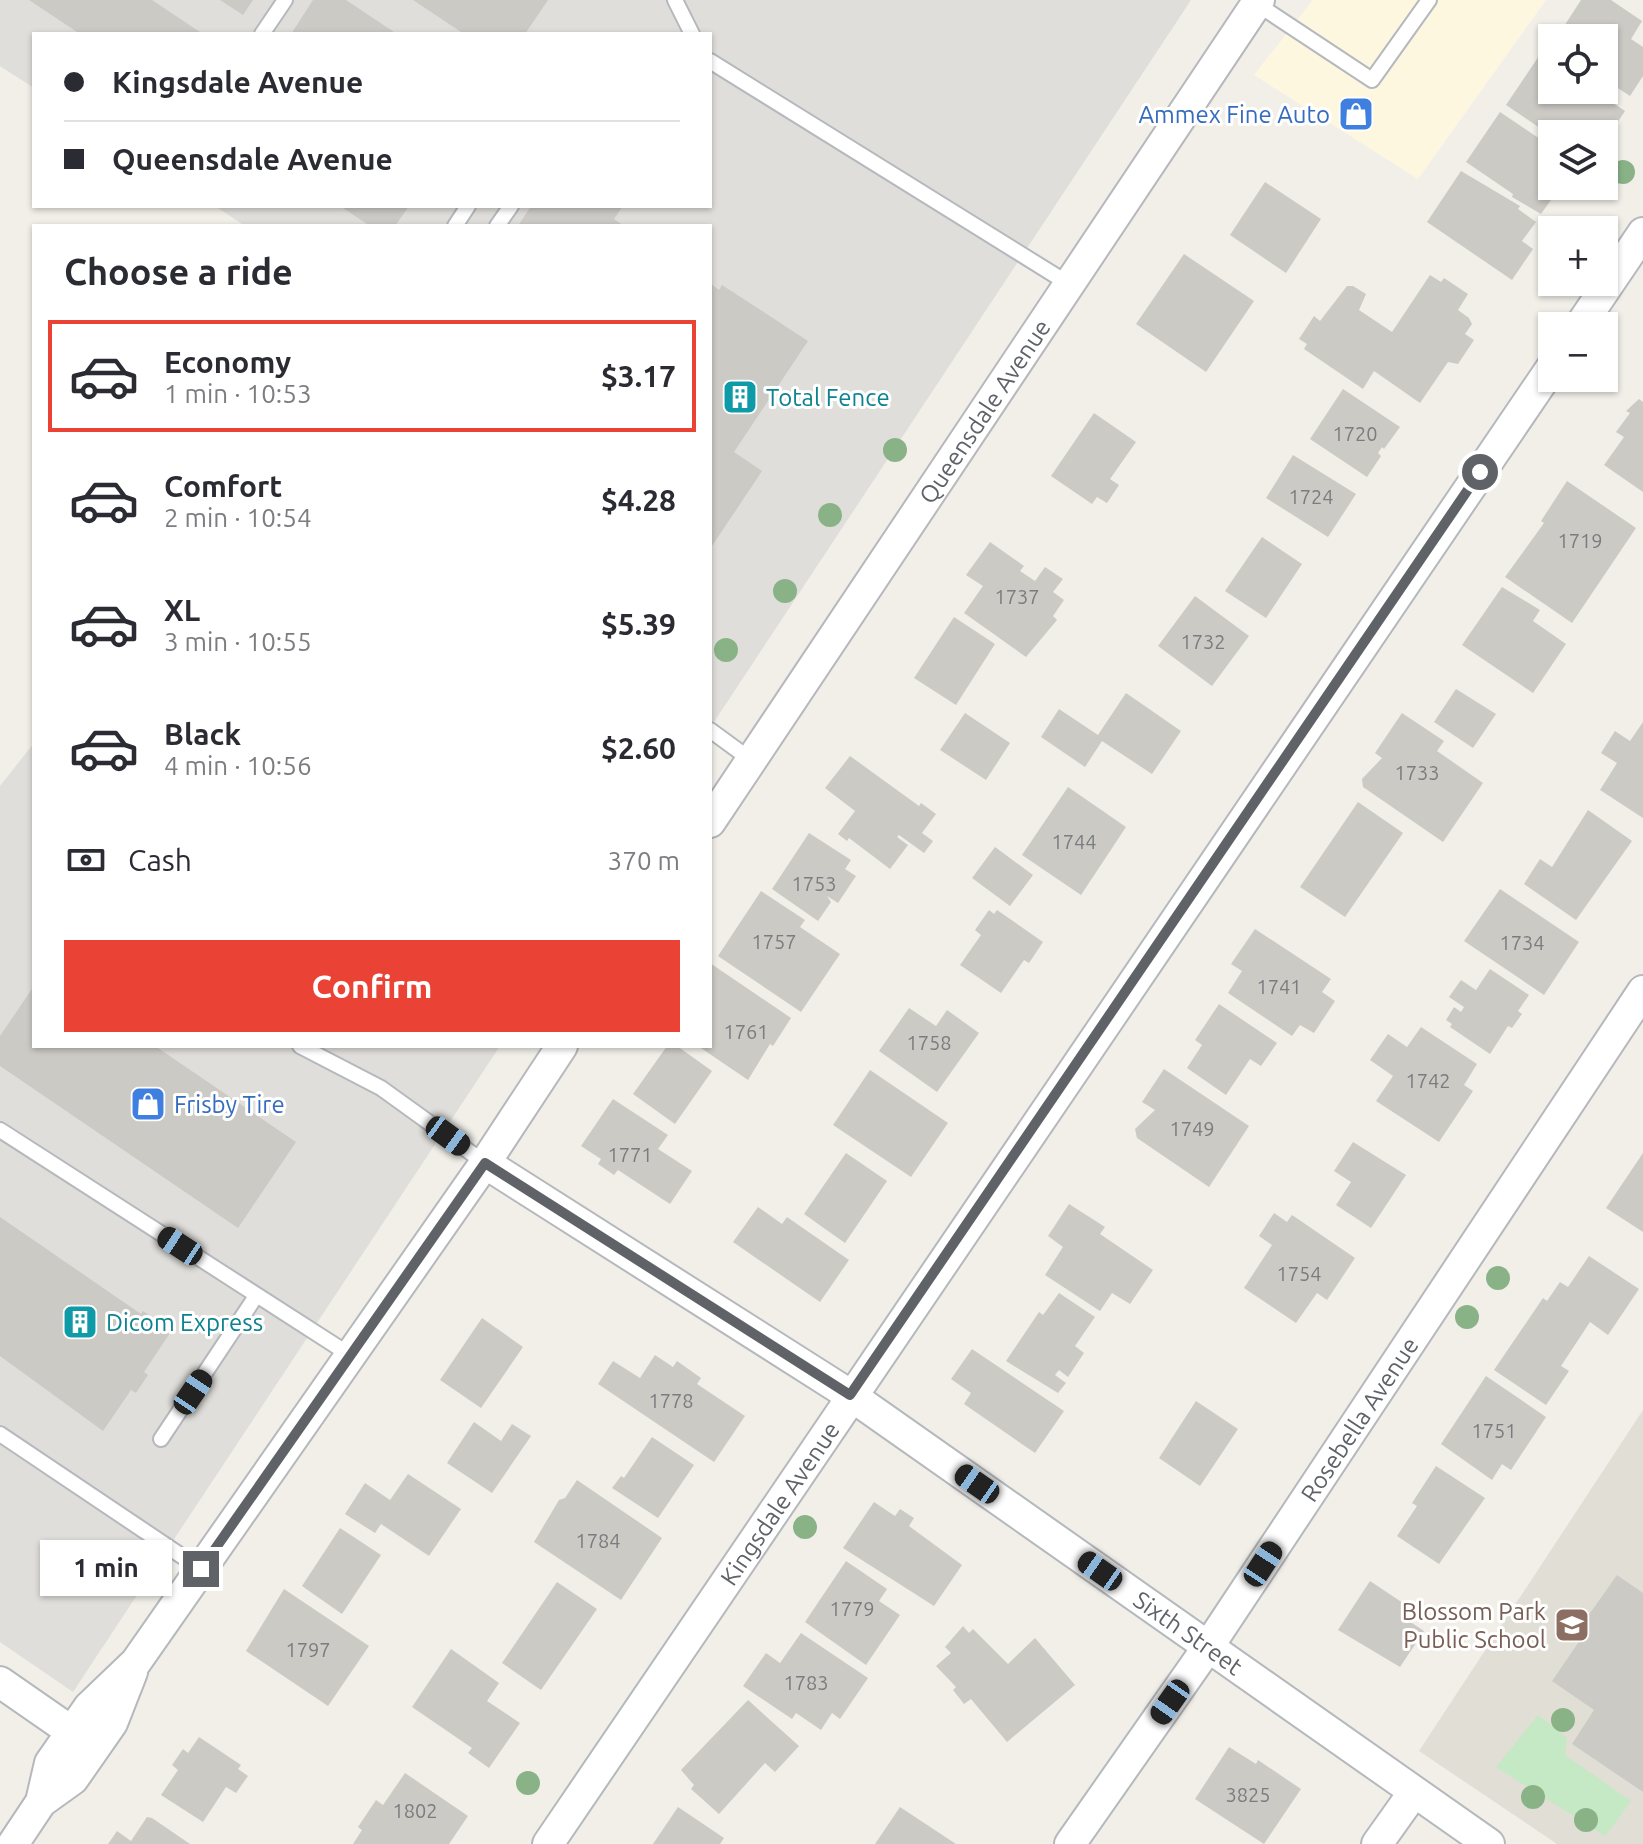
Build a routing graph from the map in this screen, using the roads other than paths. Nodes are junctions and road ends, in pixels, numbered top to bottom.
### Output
1 (285, 0) edge
2 (675, 0) edge
3 (1429, 0) edge
4 (1258, 2) edge
5 (263, 32) edge
6 (691, 32) edge
7 (712, 62) edge
8 (1643, 233) edge
9 (1069, 284) junction
10 (1589, 312) edge
11 (1538, 388) edge
12 (712, 731) edge
13 (751, 760) junction
14 (712, 819) edge
15 (1643, 991) edge
16 (304, 1048) edge
17 (561, 1048) edge
18 (0, 1130) edge
19 (485, 1163) junction
20 (256, 1296) junction
21 (350, 1355) junction
22 (850, 1395) junction
23 (0, 1434) edge
24 (161, 1439) dead end
25 (201, 1569) junction
26 (1208, 1647) junction
27 (136, 1662) junction
28 (0, 1682) edge
29 (72, 1732) junction
30 (1414, 1792) junction
31 (41, 1802) junction
32 (13, 1844) edge
33 (548, 1844) edge
34 (1070, 1844) edge
35 (1377, 1844) edge
36 (1489, 1844) edge

1 - 5 lane
2 - 6 lane
3 - 4 lane
4 - 9 street, Queensdale Avenue
7 - 9 lane
8 - 10 street
9 - 13 street, Queensdale Avenue
11 - 22 street, Kingsdale Avenue
12 - 13 lane
13 - 14 street, Queensdale Avenue
15 - 26 street, Rosebella Avenue
16 - 19 lane
17 - 19 street
18 - 20 lane
19 - 21 street
19 - 22 street, Sixth Street
20 - 21 lane
20 - 24 lane
21 - 25 street
22 - 26 street, Sixth Street
22 - 33 street, Kingsdale Avenue
23 - 25 lane
25 - 27 street
26 - 30 street, Sixth Street
26 - 34 street, Rosebella Avenue
27 - 29 street
27 - 31 street
28 - 29 street
29 - 31 street
30 - 35 street
30 - 36 street, Sixth Street
31 - 32 street

